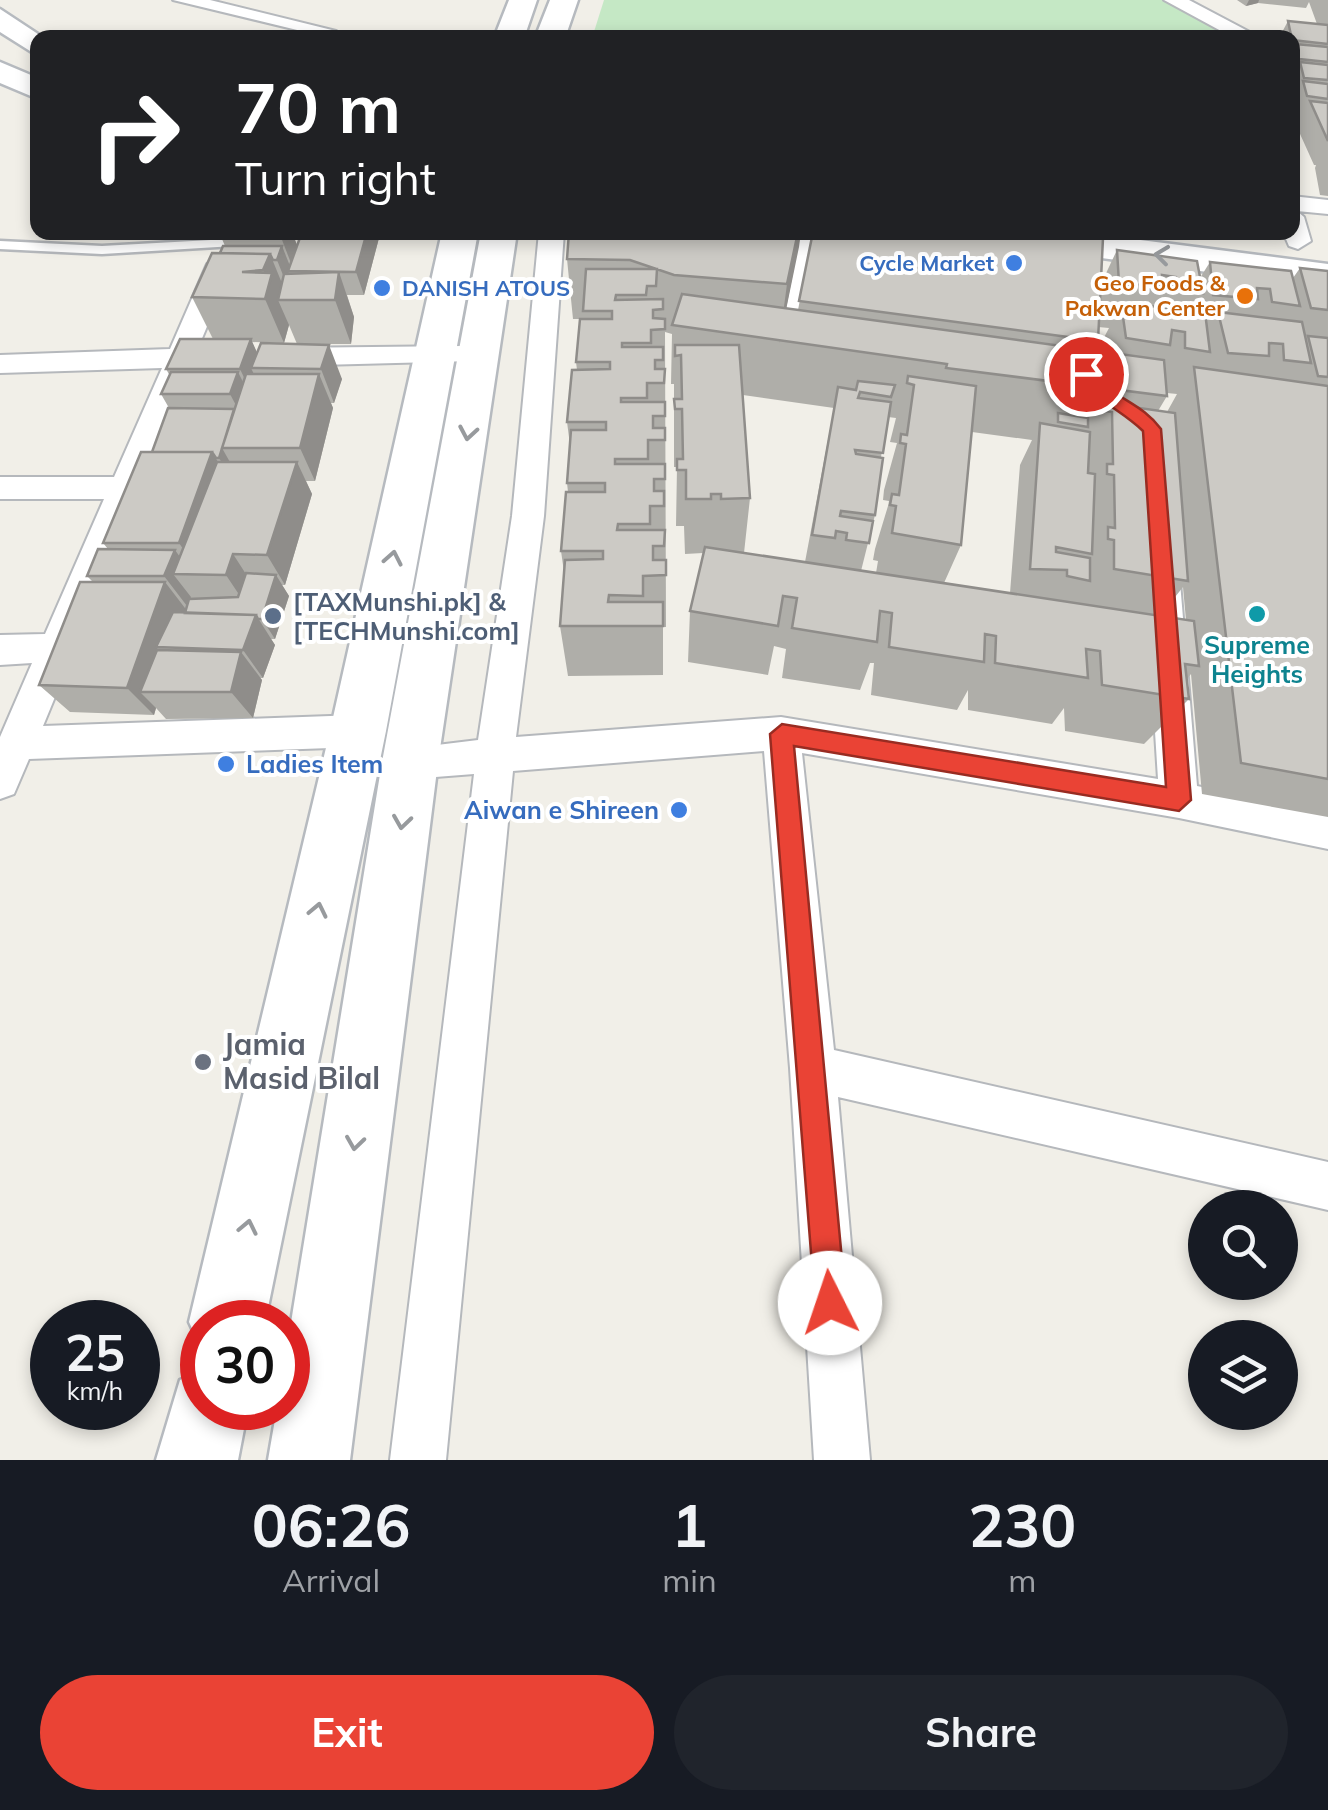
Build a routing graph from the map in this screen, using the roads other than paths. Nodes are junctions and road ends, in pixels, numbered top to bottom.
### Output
1 (183, 0) edge
2 (297, 0) edge
3 (523, 0) edge
4 (564, 0) edge
5 (1174, 0) edge
6 (0, 18) edge
7 (321, 30) edge
8 (325, 30) edge
9 (512, 30) edge
10 (553, 30) edge
11 (1236, 30) edge
12 (30, 41) edge
13 (0, 71) edge
14 (30, 86) edge
15 (1300, 204) edge
16 (1328, 207) edge
17 (460, 240) edge
18 (496, 240) edge
19 (551, 240) edge
20 (806, 240) edge
21 (1013, 240) edge
22 (229, 243) joint
23 (0, 245) edge
24 (1328, 276) edge
25 (458, 355) junction
26 (181, 357) junction
27 (0, 364) edge
28 (816, 366) edge
29 (0, 488) edge
30 (125, 488) junction
31 (1159, 526) edge
32 (57, 648) junction
33 (0, 650) edge
34 (358, 731) junction
35 (782, 734) junction
36 (16, 743) junction
37 (495, 756) junction
38 (410, 762) junction
39 (0, 782) edge
40 (1179, 800) junction
41 (1328, 831) edge
42 (813, 1068) junction
43 (1328, 1186) edge
44 (232, 1300) edge
45 (203, 1430) edge
46 (196, 1460) edge
47 (309, 1460) edge
48 (418, 1460) edge
49 (842, 1460) edge

1 - 7 street
2 - 8 street
3 - 9 main road
4 - 10 main road
5 - 11 street
6 - 12 main road
13 - 14 main road
15 - 16 street
17 - 25 main road
18 - 25 main road
19 - 37 street
20 - 28 street
24 -> 21 main road
22 - 23 lane
22 - 26 street
25 - 26 street
34 -> 25 main road
25 -> 38 main road
26 - 27 street
26 - 30 street
29 - 30 street
30 - 32 street
31 - 40 street
32 - 33 street
32 - 36 street
34 - 36 street
44 -> 34 main road
35 - 37 street
35 - 40 street
35 - 42 street
36 - 39 street
37 - 38 street
37 - 48 street
38 -> 47 main road
40 - 41 street
42 - 43 street
42 - 49 street
45 - 46 main road

